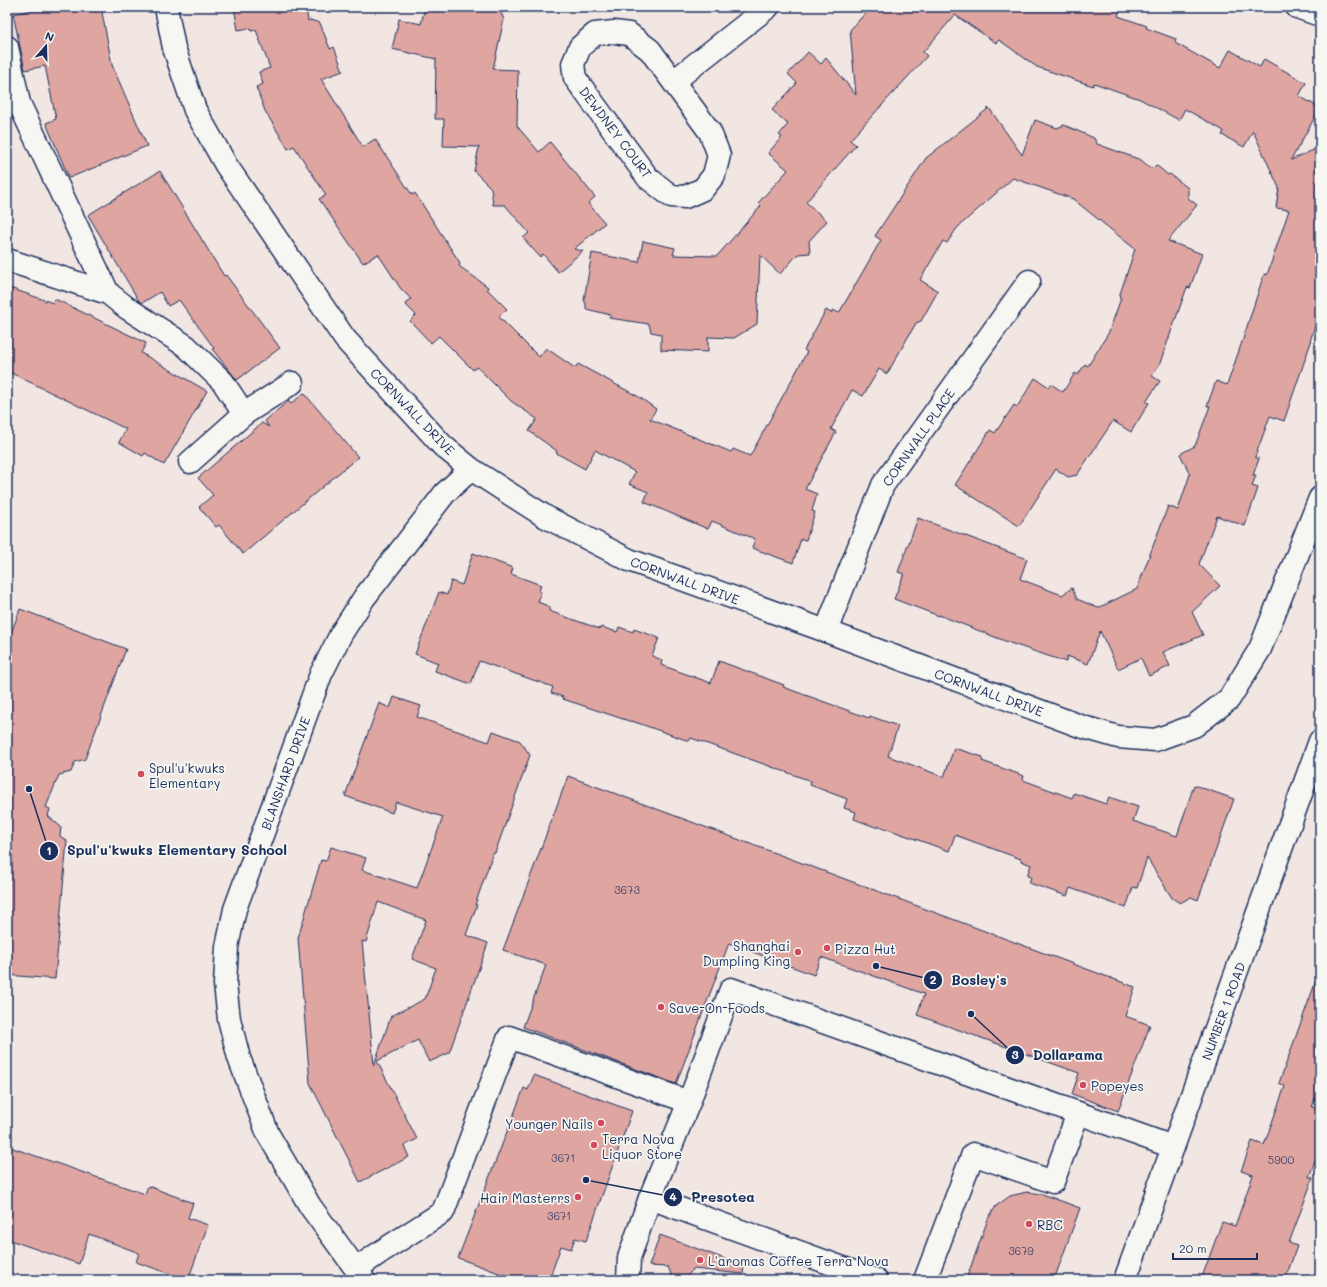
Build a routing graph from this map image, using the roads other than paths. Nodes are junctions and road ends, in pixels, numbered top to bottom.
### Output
1 (166, 7) edge
2 (768, 7) edge
3 (1297, 7) edge
4 (1320, 15) edge
5 (7, 47) edge
6 (674, 82) junction
7 (7, 260) edge
8 (1029, 281) dead end
9 (108, 293) junction
10 (292, 383) dead end
11 (244, 414) junction
12 (190, 462) dead end
13 (471, 469) junction
14 (1320, 498) edge
15 (826, 631) junction
16 (1320, 741) edge
17 (689, 1102) junction
18 (1078, 1113) junction
19 (1173, 1147) junction
20 (650, 1198) junction
21 (360, 1275) edge
22 (628, 1280) edge
23 (876, 1280) edge
24 (925, 1280) edge
25 (1125, 1280) edge

1 - 13 street, CORNWALL DRIVE
2 - 6 street
3 - 4 street
5 - 9 street
6 - 6 street, DEWDNEY COURT
7 - 9 street
8 - 15 street, CORNWALL PLACE
9 - 11 street
10 - 11 street
11 - 12 street
13 - 15 street, CORNWALL DRIVE
13 - 21 street, BLANSHARD DRIVE
14 - 15 street, CORNWALL DRIVE
16 - 19 street, NUMBER 1 ROAD
17 - 18 street
17 - 20 street
17 - 21 street
18 - 19 street
18 - 24 street
19 - 25 street, NUMBER 1 ROAD
20 - 22 street
20 - 23 street

